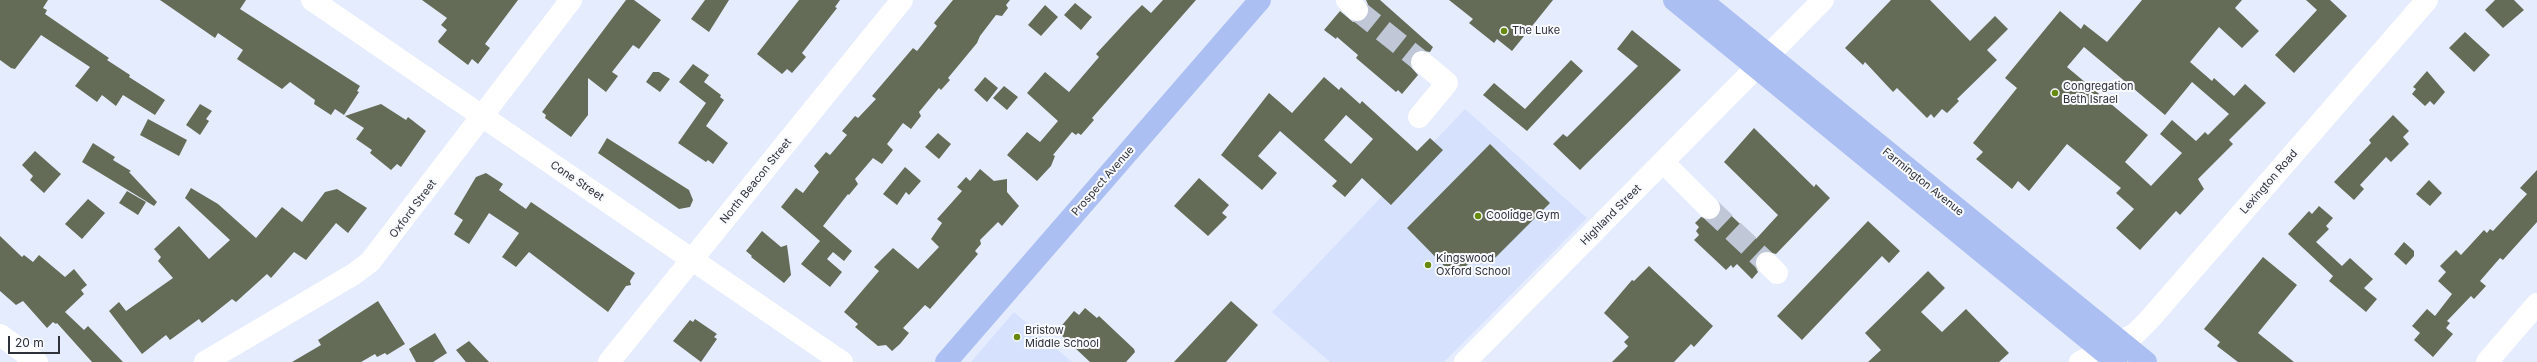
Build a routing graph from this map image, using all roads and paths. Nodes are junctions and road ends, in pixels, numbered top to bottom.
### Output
1 (312, 0) edge
2 (571, 0) edge
3 (902, 0) edge
4 (1260, 0) edge
5 (1674, 0) edge
6 (1701, 0) edge
7 (1823, 0) edge
8 (2427, 0) edge
9 (1422, 62) tunnel mouth
10 (1763, 62) junction
11 (482, 117) junction
12 (1419, 117) dead end
13 (1664, 163) junction
14 (1709, 208) tunnel mouth
15 (693, 259) junction
16 (2537, 304) edge
17 (0, 335) edge
18 (2122, 341) junction
19 (2109, 356) edge
20 (37, 362) edge
21 (205, 362) edge
22 (609, 362) edge
23 (842, 362) edge
24 (946, 362) edge
25 (1466, 362) edge
26 (2080, 362) edge
27 (2146, 362) edge
28 (2487, 362) edge

1 - 11 street, Cone Street
2 - 11 street, Oxford Street
3 - 15 street, North Beacon Street
4 - 24 main road, Prospect Avenue
5 - 10 main road, Farmington Avenue
6 - 10 main road, Farmington Avenue
7 - 10 street, Highland Street
8 - 18 street, Lexington Road
9 - 12 street
10 - 13 street, Highland Street
10 - 18 main road, Farmington Avenue
10 - 19 main road, Farmington Avenue
11 - 15 street, Cone Street
11 - 21 street, Oxford Street
13 - 14 street
13 - 25 street, Highland Street
15 - 22 street, North Beacon Street
15 - 23 street, Cone Street
16 - 28 street
17 - 20 street
18 - 19 street, Lexington Road
18 - 27 main road, Farmington Avenue
19 - 26 street, Lexington Road

